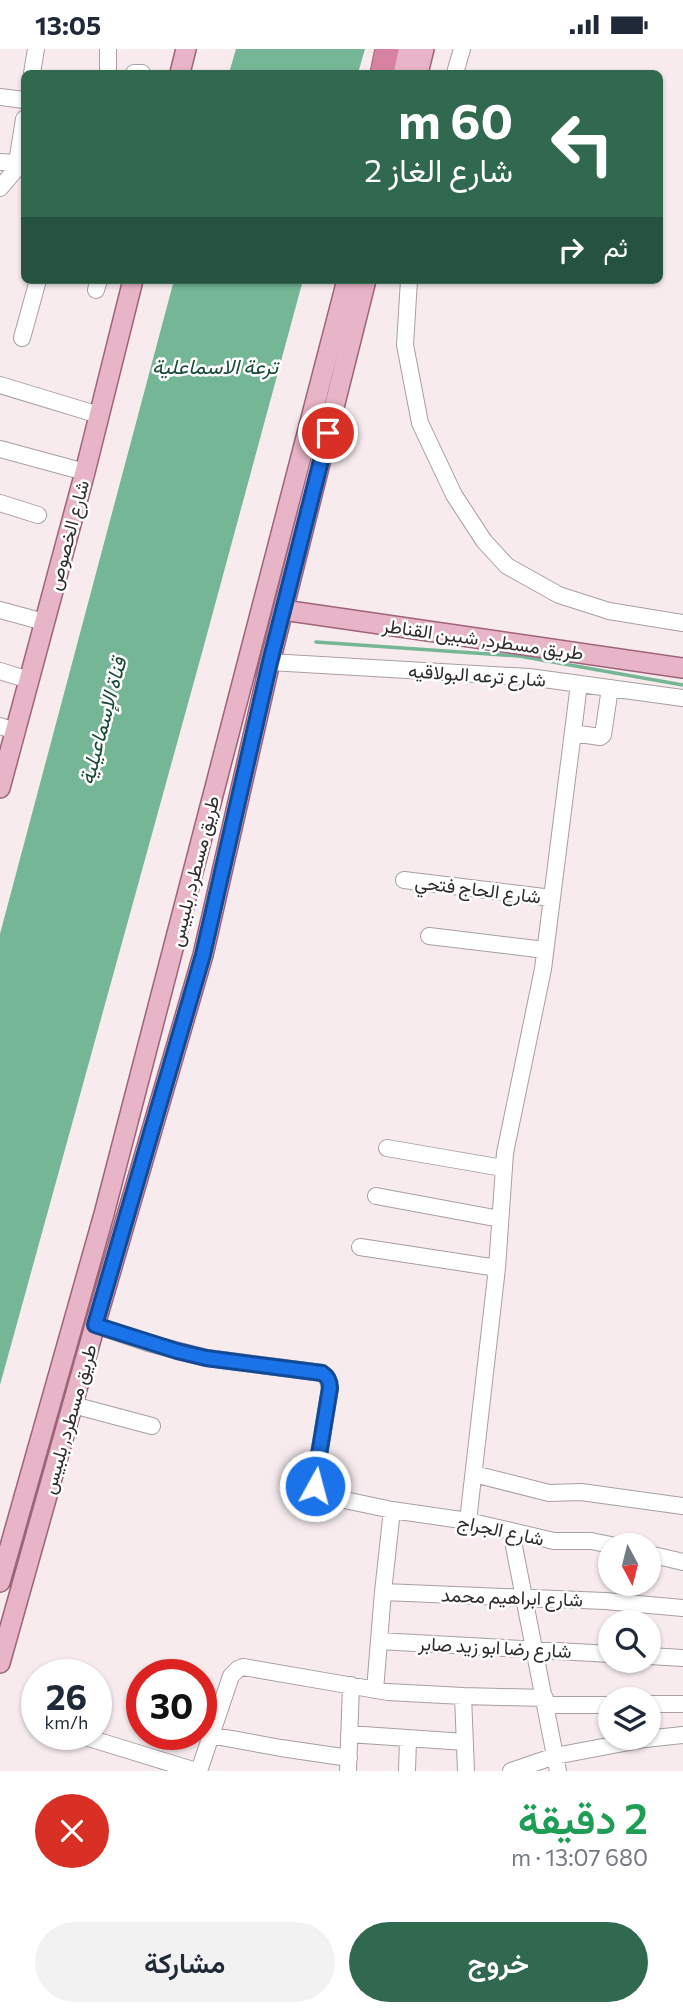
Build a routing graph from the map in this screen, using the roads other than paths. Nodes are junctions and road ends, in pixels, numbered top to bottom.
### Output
1 (36, 49) edge
2 (108, 49) edge
3 (186, 49) edge
4 (387, 49) edge
5 (407, 49) edge
6 (424, 49) edge
7 (462, 49) edge
8 (32, 70) edge
9 (107, 70) edge
10 (181, 70) edge
11 (383, 70) edge
12 (402, 70) edge
13 (419, 70) edge
14 (455, 70) edge
15 (0, 97) edge
16 (21, 100) edge
17 (21, 146) edge
18 (0, 162) edge
19 (19, 164) edge
20 (0, 188) edge
21 (37, 284) edge
22 (132, 284) edge
23 (347, 284) edge
24 (365, 284) edge
25 (409, 284) edge
26 (22, 338) dead end
27 (0, 385) edge
28 (99, 415) junction
29 (0, 449) edge
30 (85, 472) junction
31 (0, 503) edge
32 (38, 515) dead end
33 (0, 610) edge
34 (283, 610) junction
35 (44, 622) junction
36 (683, 623) edge
37 (270, 662) junction
38 (683, 668) edge
39 (0, 671) edge
40 (29, 680) junction
41 (579, 684) junction
42 (610, 688) junction
43 (683, 698) edge
44 (8, 728) edge
45 (573, 733) junction
46 (2, 777) edge
47 (404, 880) dead end
48 (552, 898) junction
49 (429, 936) dead end
50 (545, 950) junction
51 (387, 1148) dead end
52 (503, 1168) junction
53 (376, 1196) dead end
54 (500, 1219) junction
55 (360, 1247) dead end
56 (497, 1268) junction
57 (95, 1325) junction
58 (73, 1405) junction
59 (152, 1426) dead end
60 (474, 1474) junction
61 (683, 1506) edge
62 (392, 1510) junction
63 (468, 1521) junction
64 (511, 1531) junction
65 (598, 1543) edge
66 (662, 1557) edge
67 (683, 1562) edge
68 (0, 1582) edge
69 (383, 1592) junction
70 (524, 1597) junction
71 (683, 1608) edge
72 (379, 1641) junction
73 (535, 1650) junction
74 (598, 1653) edge
75 (661, 1657) edge
76 (683, 1658) edge
77 (0, 1663) edge
78 (351, 1685) junction
79 (375, 1690) junction
80 (463, 1696) junction
81 (545, 1701) junction
82 (598, 1704) edge
83 (661, 1704) edge
84 (683, 1704) edge
85 (217, 1715) edge
86 (349, 1734) junction
87 (683, 1735) edge
88 (217, 1736) edge
89 (408, 1738) junction
90 (465, 1742) junction
91 (112, 1745) edge
92 (205, 1750) edge
93 (348, 1764) edge
94 (556, 1764) edge
95 (198, 1771) edge
96 (407, 1771) edge
97 (466, 1771) edge
98 (511, 1771) edge

1 - 8 street
2 - 9 street
3 - 10 main road
4 - 11 highway
5 - 12 main road
6 - 13 main road
7 - 14 street
15 - 16 street
17 - 19 street
18 - 19 street
19 - 20 street
21 - 26 street
22 - 28 main road, شارع الخصوص
23 - 68 main road, طريق مسطرد, بلبيس
24 - 34 main road, طريق مسطرد, بلبيس
25 - 36 street
27 - 28 street
28 - 30 main road, شارع الخصوص
29 - 30 street
30 - 35 main road, شارع الخصوص
31 - 32 street
33 - 35 street
34 - 37 main road, طريق مسطرد, بلبيس
34 - 38 main road, طريق مسطرد, شبين القناطر
35 - 40 main road, شارع الخصوص
37 - 41 street, شارع ترعه البولاقيه
37 - 57 main road, طريق مسطرد, بلبيس
39 - 40 street
40 - 44 main road, شارع الخصوص
41 - 42 street, شارع ترعه البولاقيه
41 - 45 street
42 - 43 street, شارع ترعه البولاقيه
42 - 45 street
44 - 46 main road, شارع الخصوص
45 - 48 street
47 - 48 street, شارع الحاج فتحي
48 - 50 street
49 - 50 street
50 - 52 street
51 - 52 street
52 - 54 street
53 - 54 street
54 - 56 street
55 - 56 street
56 - 60 street
57 - 58 main road, طريق مسطرد, بلبيس
57 - 62 street, شارع الجراج
58 - 59 street
58 - 77 main road, طريق مسطرد, بلبيس
60 - 61 street
60 - 63 street
62 - 63 street, شارع الجراج
62 - 69 street
63 - 64 street, شارع الجراج
64 - 65 street, شارع الجراج
64 - 70 street
66 - 67 street
69 - 70 street, شارع ابراهيم محمد
69 - 72 street
70 - 71 street, شارع ابراهيم محمد
70 - 73 street
72 - 73 street, شارع رضا ابو زيد صابر
72 - 79 street
73 - 74 street, شارع رضا ابو زيد صابر
73 - 81 street
75 - 76 street
78 - 79 street
78 - 85 street
78 - 86 street
79 - 80 street
80 - 81 street
80 - 90 street
81 - 82 street
81 - 94 street
83 - 84 street
86 - 89 street
86 - 93 street
87 - 94 street
88 - 93 street
89 - 90 street
89 - 96 street
90 - 97 street
91 - 95 street
92 - 95 street
94 - 98 street

